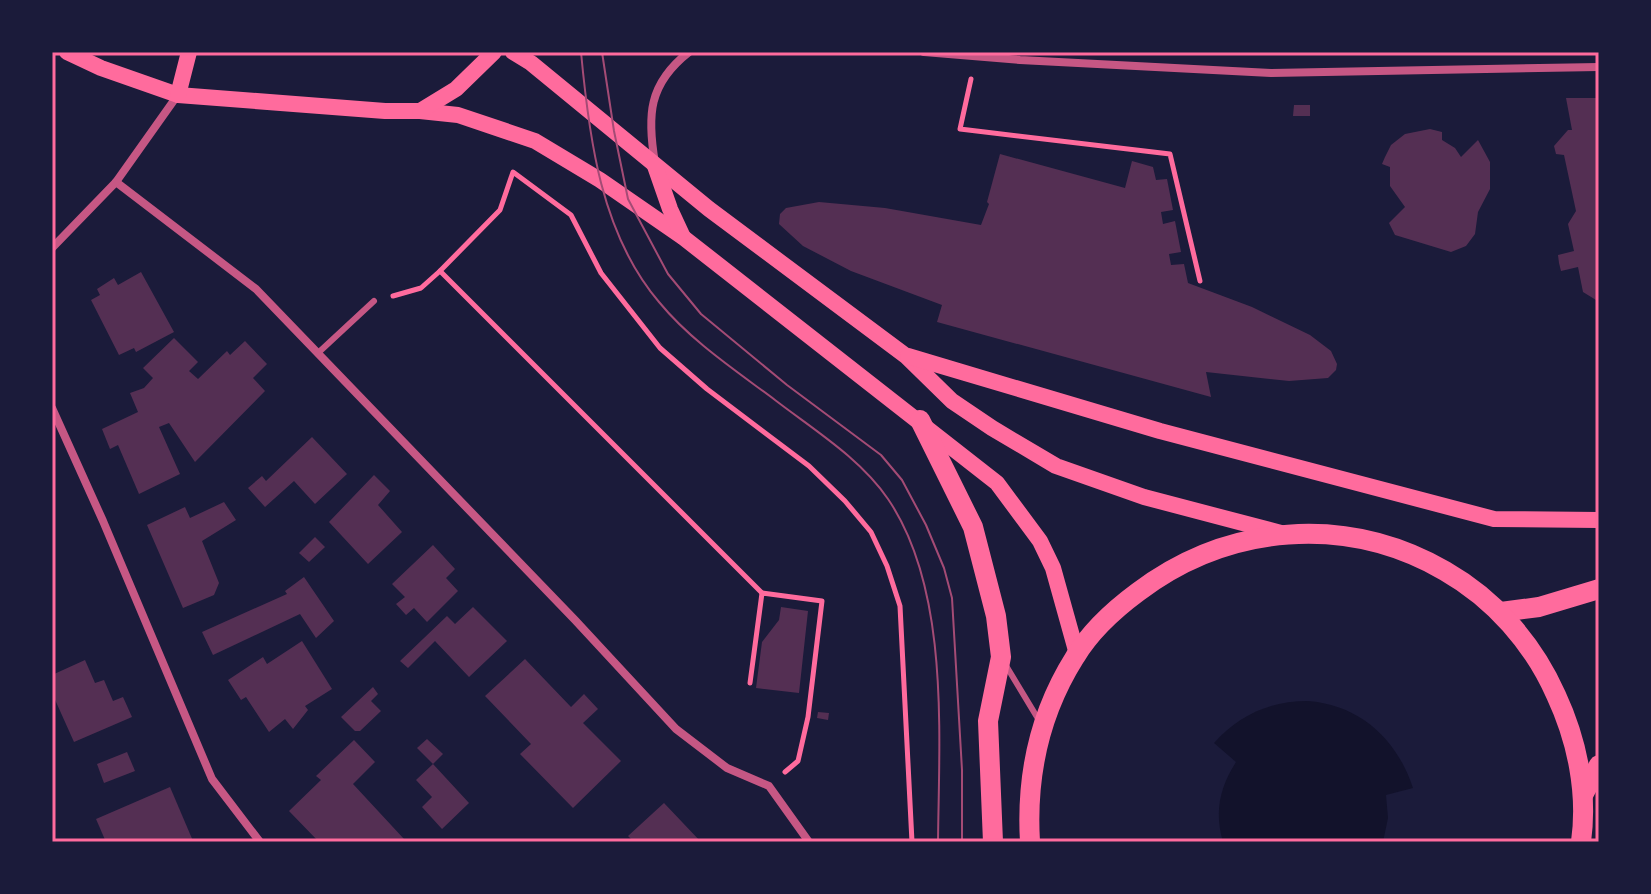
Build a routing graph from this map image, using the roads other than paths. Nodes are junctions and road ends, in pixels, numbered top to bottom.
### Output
1 (67, 52) edge
2 (189, 52) edge
3 (494, 52) edge
4 (513, 52) edge
5 (689, 52) edge
6 (924, 52) edge
7 (938, 52) edge
8 (1599, 67) edge
9 (178, 95) junction
10 (420, 111) junction
11 (655, 164) junction
12 (116, 182) junction
13 (684, 238) junction
14 (52, 248) edge
15 (374, 301) road end
16 (318, 353) junction
17 (906, 356) junction
18 (52, 408) edge
19 (920, 420) junction
20 (1599, 520) edge
21 (1282, 534) junction
22 (1599, 589) edge
23 (1501, 612) junction
24 (1077, 654) junction
25 (1001, 657) junction
26 (1042, 725) junction
27 (1599, 765) edge
28 (1583, 795) junction
29 (260, 842) edge
30 (809, 842) edge
31 (993, 842) edge
32 (1030, 842) edge
33 (1581, 842) edge

1 - 9 main road
2 - 9 main road
3 - 10 main road
4 - 11 main road
5 - 11 street
6 - 7 street
7 - 8 street
9 - 10 main road
9 - 12 street
10 - 13 main road
11 - 13 main road
11 - 17 main road
12 - 14 street
12 - 16 street
13 - 19 main road
15 - 16 lane
16 - 30 street
17 - 20 main road
17 - 21 main road
18 - 29 street
19 - 24 main road
19 - 25 main road
21 - 23 main road
21 - 24 main road
22 - 23 main road
23 - 28 main road
24 - 26 main road
25 - 26 lane
25 - 31 main road
26 - 32 main road
27 - 28 main road
28 - 33 main road

